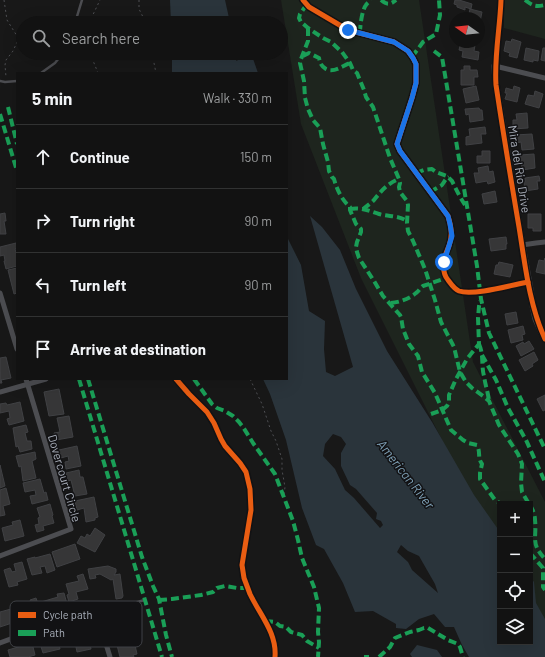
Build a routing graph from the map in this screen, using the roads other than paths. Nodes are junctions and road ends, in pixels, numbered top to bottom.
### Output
1 (82, 0) edge
2 (303, 0) edge
3 (501, 0) edge
4 (77, 16) edge
5 (57, 60) edge
6 (495, 66) junction
7 (42, 72) edge
8 (545, 78) edge
9 (0, 81) edge
10 (16, 81) edge
11 (545, 242) edge
12 (522, 245) junction
13 (528, 282) junction
14 (0, 293) edge
15 (545, 339) edge
16 (16, 347) edge
17 (40, 380) edge
18 (27, 382) edge
19 (0, 392) edge
20 (0, 556) edge
21 (145, 600) dead end
22 (141, 601) edge
23 (10, 639) edge
24 (0, 643) edge
25 (107, 647) edge
26 (110, 657) edge

1 - 4 lane
2 - 13 street
3 - 6 street, Mira del Rio Drive
5 - 7 lane
6 - 8 street
6 - 12 street, Mira del Rio Drive
9 - 10 lane
11 - 12 street
12 - 13 street, Mira del Rio Drive
13 - 15 street, Mira del Rio Drive
14 - 16 street
17 - 18 street
18 - 19 street
18 - 20 street, Dovercourt Circle
21 - 22 lane
23 - 24 street
25 - 26 street

